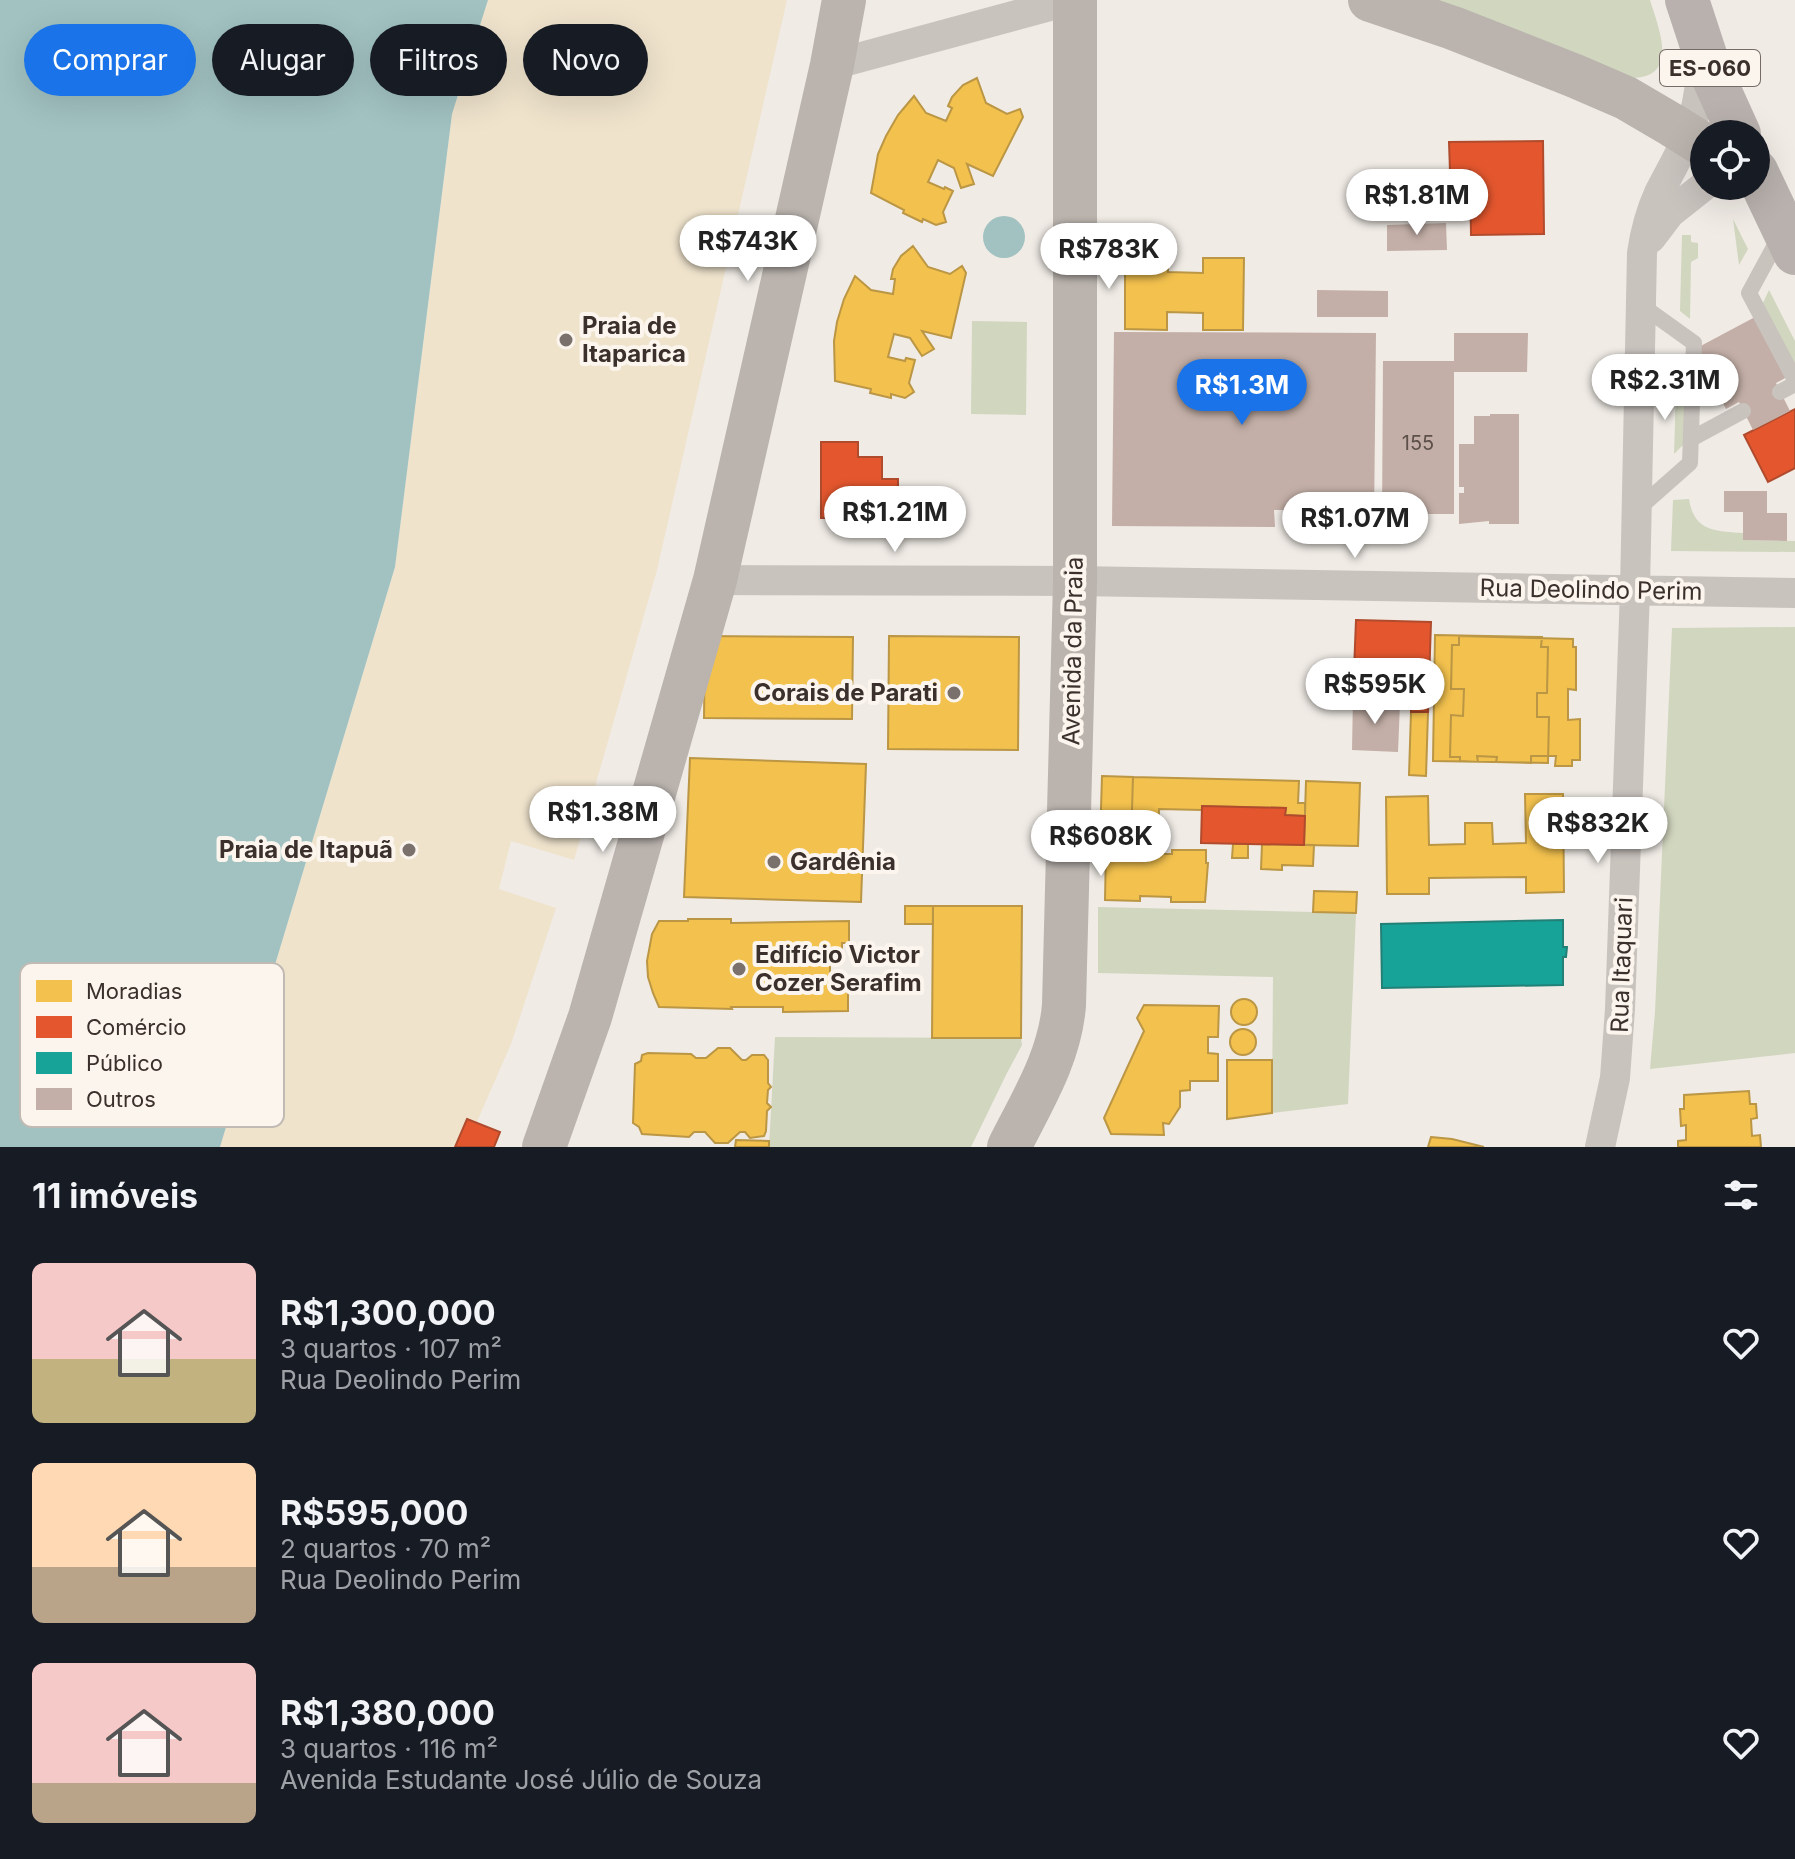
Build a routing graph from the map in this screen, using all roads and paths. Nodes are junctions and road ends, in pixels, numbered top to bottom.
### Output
1 (844, 0) edge
2 (1074, 0) edge
3 (1370, 0) edge
4 (1687, 0) edge
5 (1702, 48) junction
6 (832, 65) junction
7 (1695, 120) edge
8 (1733, 120) edge
9 (1690, 136) edge
10 (1690, 150) edge
11 (1690, 197) edge
12 (1768, 200) edge
13 (1789, 241) edge
14 (1642, 253) junction
15 (1641, 305) junction
16 (1790, 385) edge
17 (1743, 411) dead end
18 (1691, 439) junction
19 (1637, 510) junction
20 (715, 580) junction
21 (1075, 581) junction
22 (1635, 590) junction
23 (1795, 593) edge
24 (544, 1147) edge
25 (1009, 1147) edge
26 (1600, 1147) edge

1 - 6 street
2 - 6 street
2 - 21 street, Avenida da Praia
3 - 9 street
4 - 5 main road, ES-060
5 - 7 street, Rua Itaquari
5 - 8 main road, ES-060
6 - 20 street
10 - 14 street, Rua Itaquari
11 - 14 street
12 - 13 main road
13 - 16 lane
14 - 15 street, Rua Itaquari
15 - 18 lane
15 - 19 street, Rua Itaquari
17 - 18 lane
18 - 19 lane
19 - 22 street, Rua Itaquari
20 - 21 street, Rua Deolindo Perim
20 - 24 street
21 - 22 street, Rua Deolindo Perim
21 - 25 street, Avenida da Praia
22 - 23 street, Rua Deolindo Perim
22 - 26 street, Rua Itaquari

